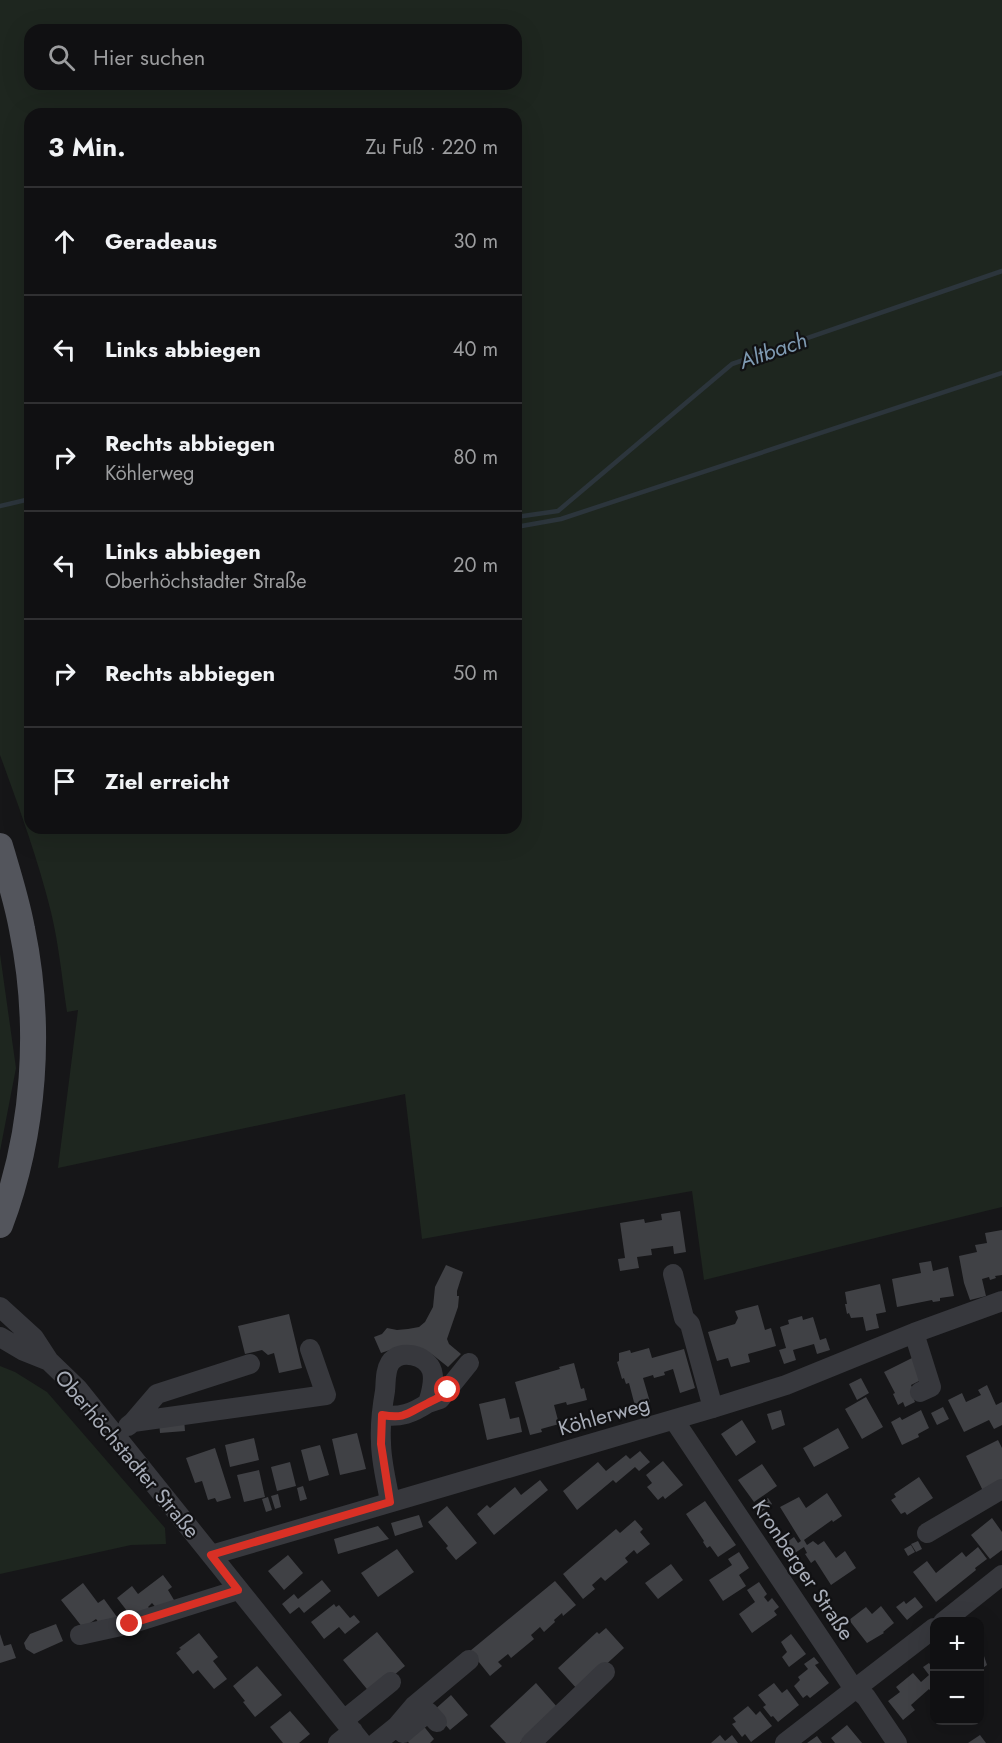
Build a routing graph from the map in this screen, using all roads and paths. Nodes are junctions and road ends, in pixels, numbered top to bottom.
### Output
1 (0, 846) edge
2 (0, 1225) edge
3 (673, 1274) dead end
4 (1001, 1302) edge
5 (0, 1307) edge
6 (914, 1333) junction
7 (0, 1337) edge
8 (310, 1349) dead end
9 (49, 1361) junction
10 (469, 1363) dead end
11 (250, 1364) dead end
12 (920, 1392) dead end
13 (428, 1403) junction
14 (713, 1408) junction
15 (382, 1415) junction
16 (674, 1420) junction
17 (133, 1422) junction
18 (115, 1434) junction
19 (1002, 1489) edge
20 (390, 1502) junction
21 (927, 1533) dead end
22 (211, 1555) junction
23 (1002, 1575) edge
24 (238, 1590) junction
25 (949, 1617) edge
26 (930, 1631) edge
27 (80, 1635) dead end
28 (469, 1660) dead end
29 (606, 1672) dead end
30 (390, 1682) dead end
31 (856, 1689) junction
32 (389, 1717) dead end
33 (437, 1722) dead end
34 (356, 1737) edge
35 (391, 1743) edge
36 (531, 1743) edge
37 (785, 1743) edge
38 (897, 1743) edge

1 - 2 main road
3 - 14 street
4 - 6 street, Köhlerweg
5 - 9 street, Oberhöchstadter Straße
6 - 12 street
6 - 14 street, Köhlerweg
7 - 9 street, Oberhöchstadter Straße
8 - 17 street
9 - 18 street, Oberhöchstadter Straße
10 - 13 street
11 - 17 street
13 - 15 street
13 - 15 street
14 - 16 street, Köhlerweg
15 - 20 street
16 - 20 street, Köhlerweg
16 - 31 street, Kronberger Straße
17 - 18 street
18 - 22 street, Oberhöchstadter Straße
19 - 21 street
20 - 22 street, Köhlerweg
22 - 24 street, Oberhöchstadter Straße
23 - 25 street
24 - 27 street
24 - 34 street, Oberhöchstadter Straße
26 - 31 street
28 - 34 street
29 - 36 street
30 - 34 street
31 - 37 street
31 - 38 street, Kronberger Straße
32 - 34 street
33 - 35 street

